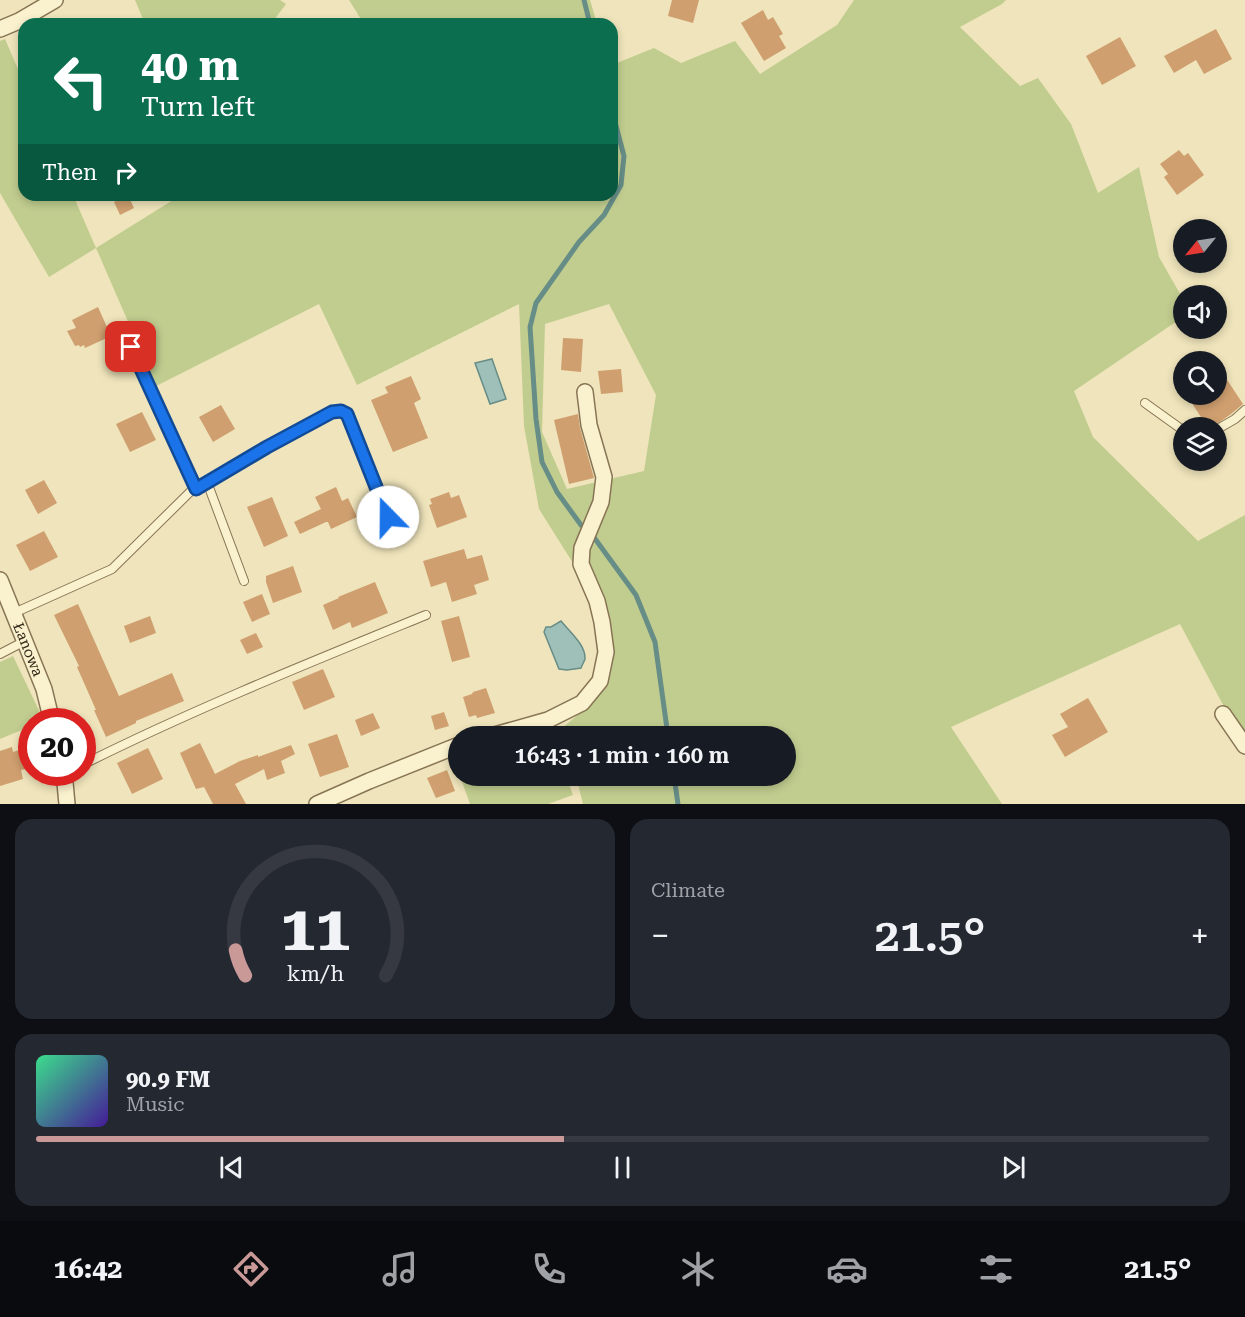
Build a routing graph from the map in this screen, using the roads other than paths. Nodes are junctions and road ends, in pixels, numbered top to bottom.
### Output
1 (55, 0) edge
2 (24, 18) edge
3 (18, 21) edge
4 (0, 29) edge
5 (131, 347) dead end
6 (585, 392) dead end
7 (1145, 403) dead end
8 (1245, 410) edge
9 (1173, 423) edge
10 (1227, 423) edge
11 (207, 482) junction
12 (196, 489) junction
13 (388, 517) dead end
14 (0, 580) edge
15 (244, 581) dead end
16 (14, 613) junction
17 (426, 615) dead end
18 (25, 641) junction
19 (0, 654) edge
20 (49, 708) edge
21 (1223, 714) dead end
22 (526, 726) edge
23 (1245, 746) edge
24 (448, 749) edge
25 (96, 758) edge
26 (66, 786) edge
27 (67, 804) edge
28 (317, 804) edge

1 - 2 street
3 - 4 street
5 - 12 lane
6 - 22 street
7 - 9 lane
8 - 10 lane
11 - 12 lane
11 - 13 lane
11 - 15 lane
12 - 16 lane
14 - 16 street, Łanowa
16 - 18 street, Łanowa
17 - 25 lane
18 - 19 lane
18 - 20 street, Łanowa
21 - 23 street
24 - 28 street
26 - 27 street

